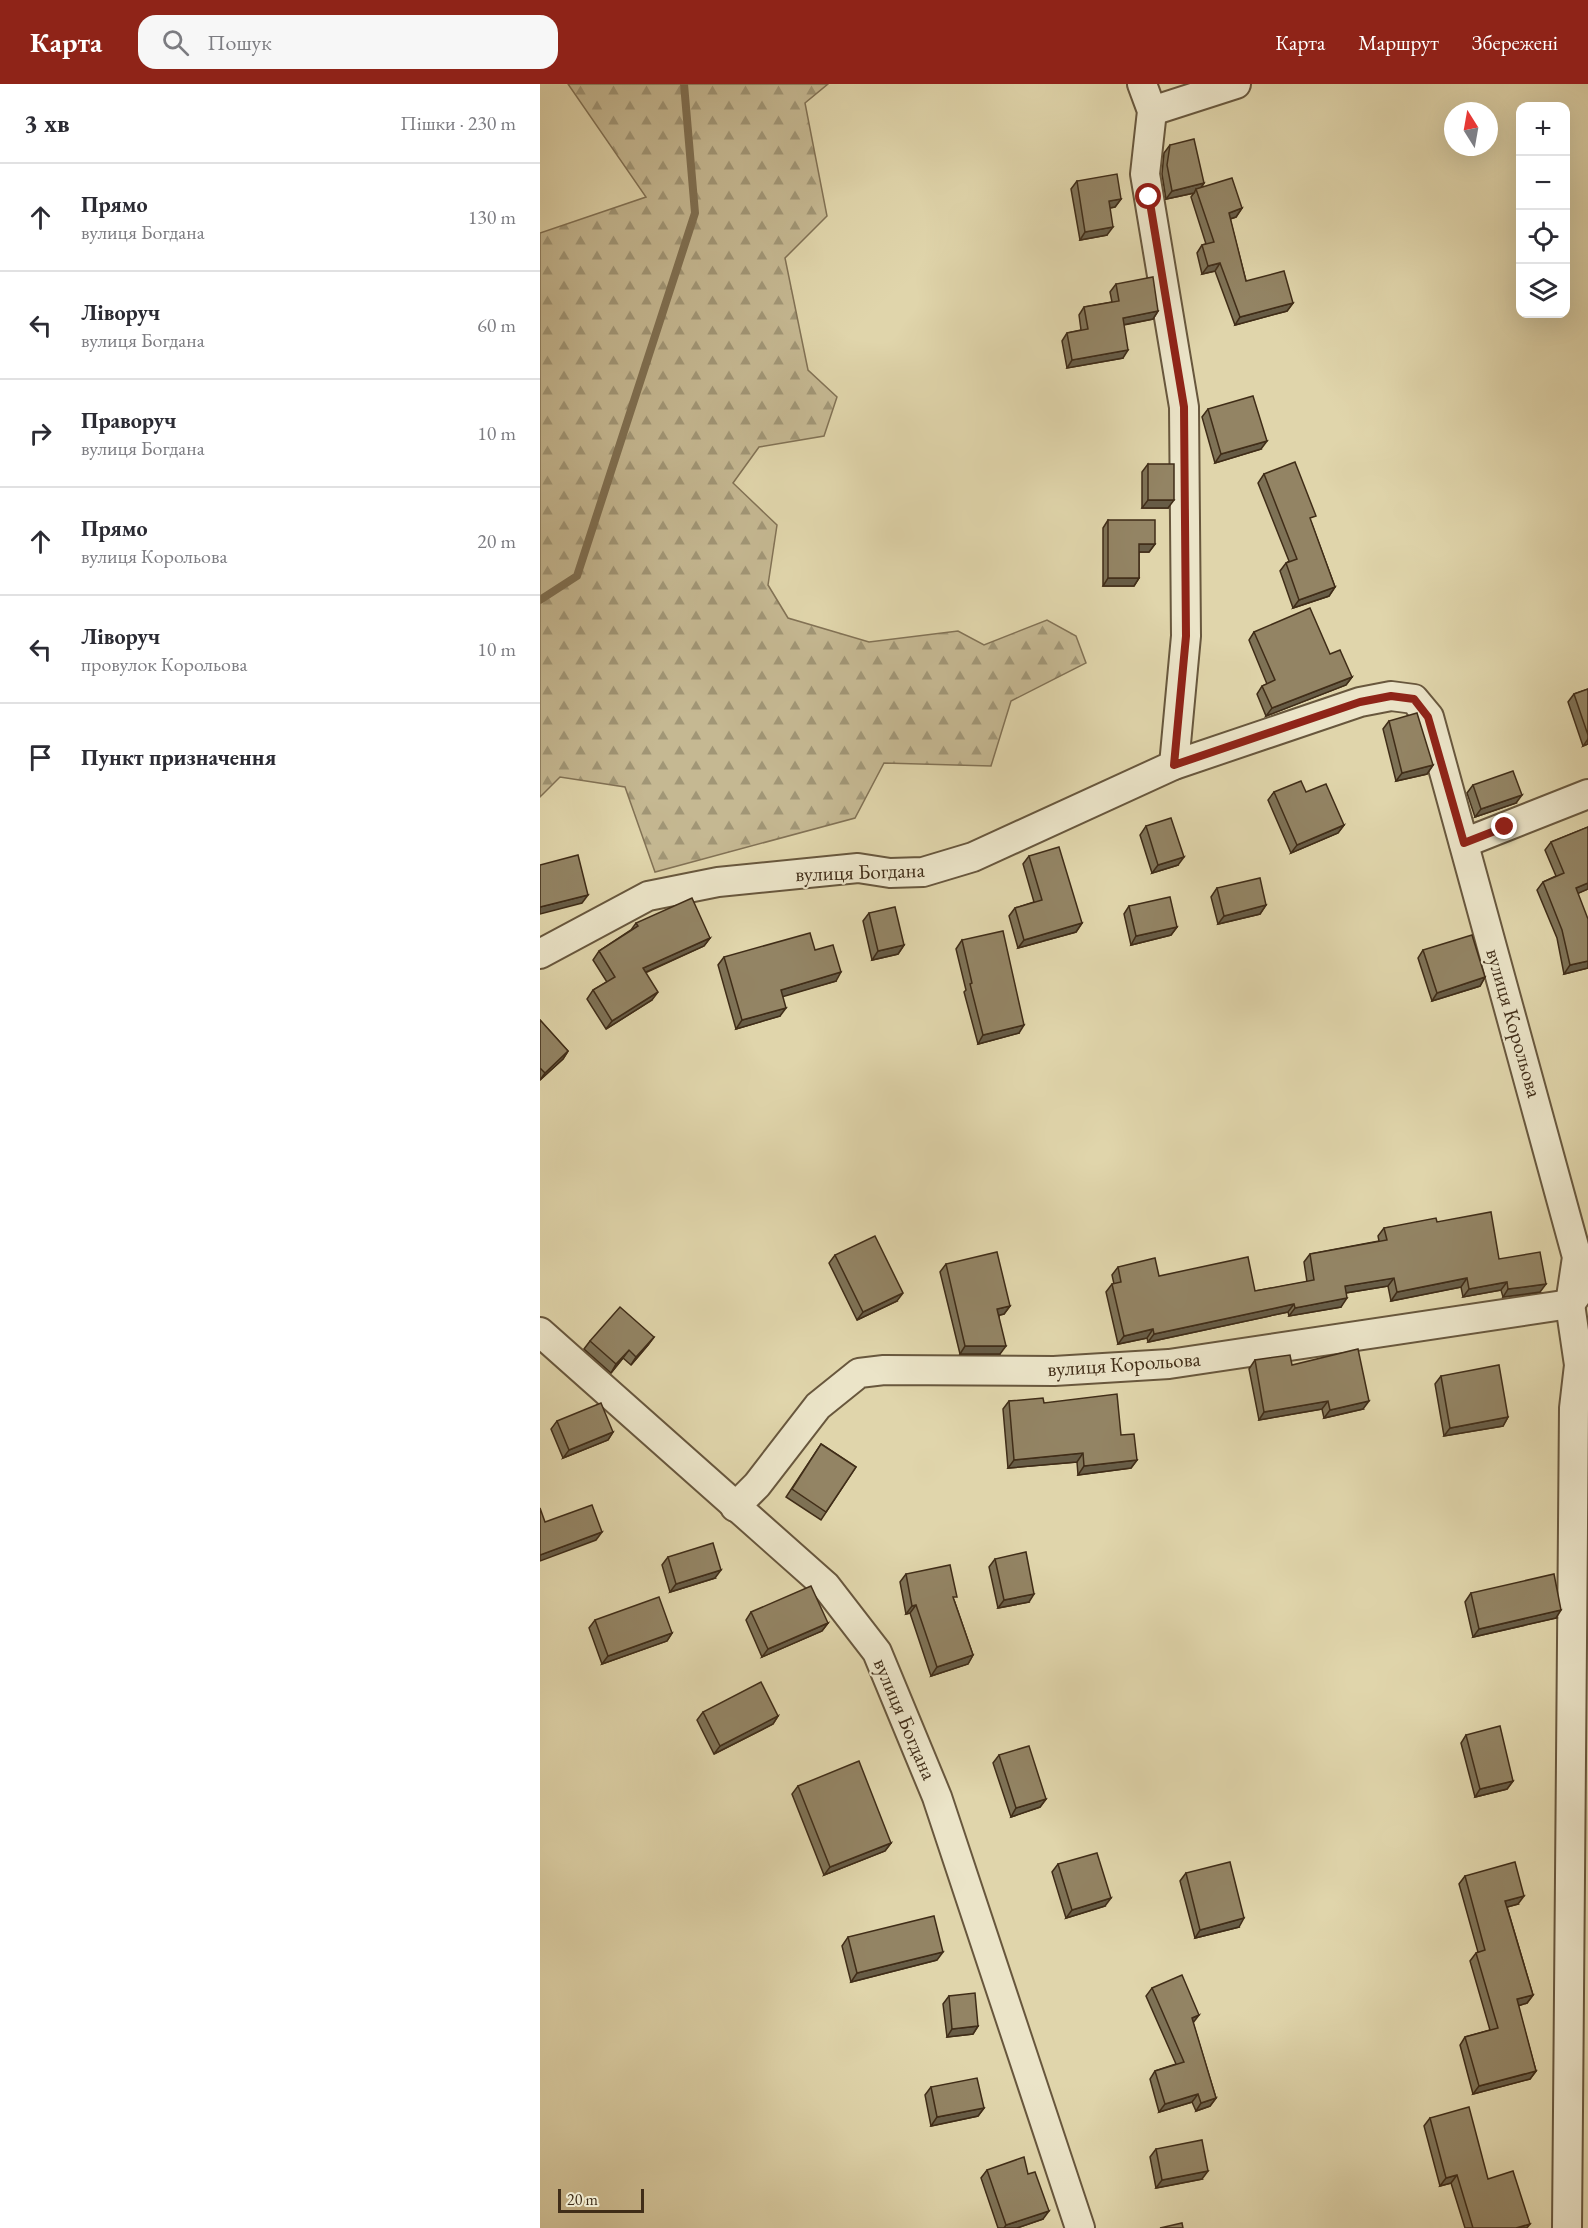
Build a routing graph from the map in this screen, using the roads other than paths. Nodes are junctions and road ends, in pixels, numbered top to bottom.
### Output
1 (1142, 84) edge
2 (1236, 84) edge
3 (1152, 111) junction
4 (1434, 743) joint
5 (1174, 765) junction
6 (1588, 794) edge
7 (1464, 843) junction
8 (540, 954) edge
9 (1588, 1279) edge
10 (1569, 1304) junction
11 (540, 1332) edge
12 (735, 1508) junction
13 (1080, 2228) edge
14 (1567, 2228) edge

1 - 3 street
2 - 3 street
3 - 5 street
4 - 5 street, вулиця Богдана
4 - 7 street, вулиця Корольова
5 - 8 street, вулиця Богдана
6 - 7 street
7 - 10 street, вулиця Корольова
9 - 10 street
10 - 12 street, вулиця Корольова
10 - 14 street, вулиця Корольова
11 - 12 street, вулиця Богдана
12 - 13 street, вулиця Богдана

